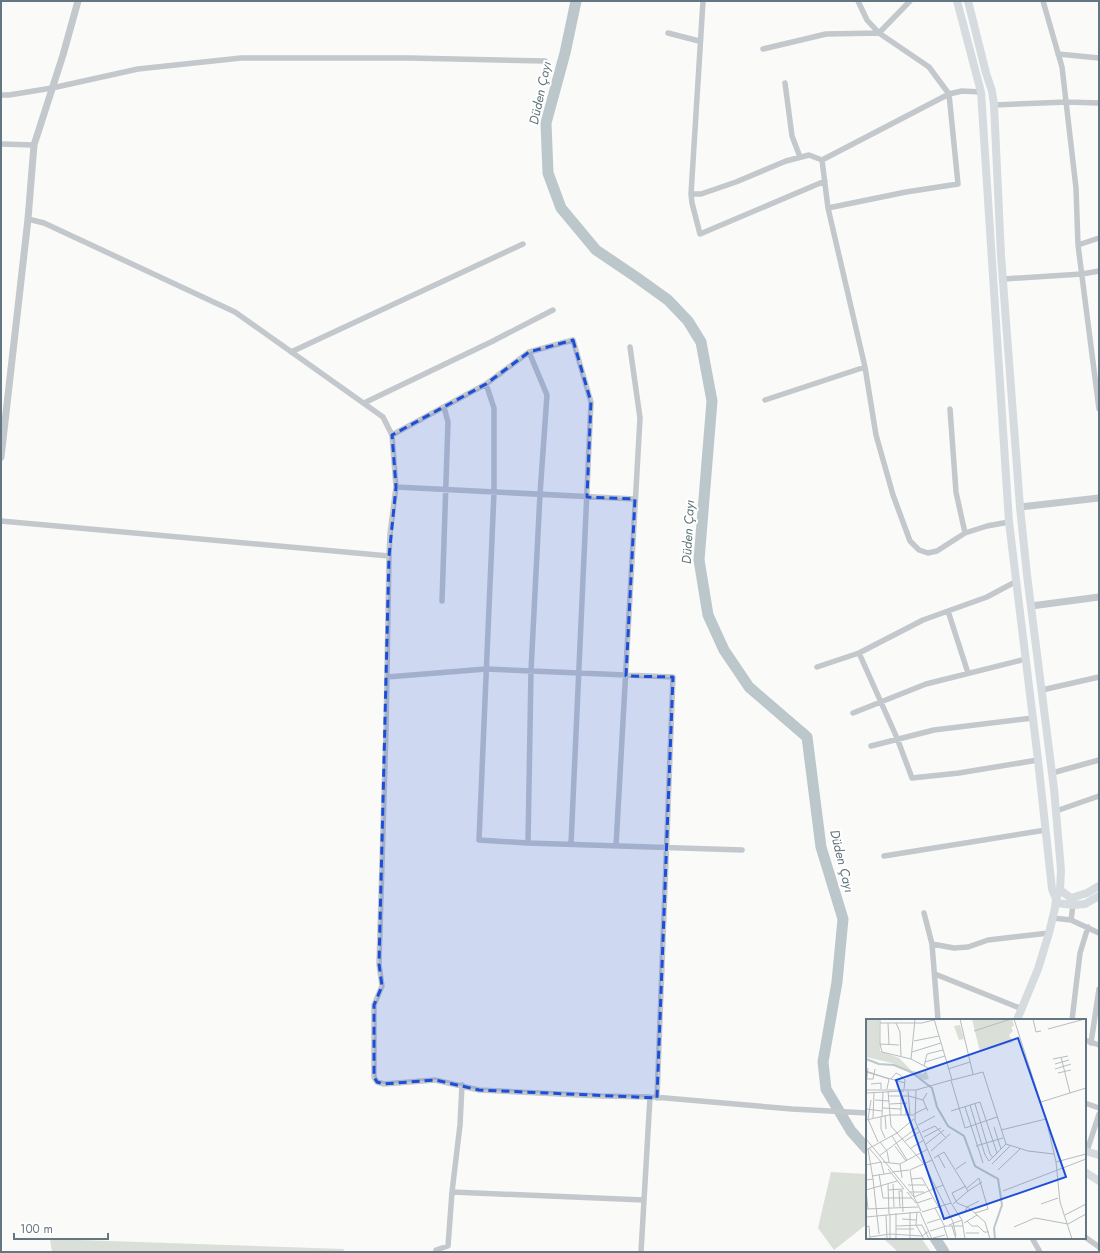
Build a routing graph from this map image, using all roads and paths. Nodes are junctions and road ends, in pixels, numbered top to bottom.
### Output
1 (78, 1) edge
2 (703, 1) edge
3 (858, 1) edge
4 (910, 1) edge
5 (957, 1) edge
6 (968, 1) edge
7 (1043, 1) edge
8 (668, 33) dead end
9 (879, 33) junction
10 (699, 42) junction
11 (763, 49) dead end
12 (1058, 54) junction
13 (1099, 58) edge
14 (545, 61) dead end
15 (785, 83) dead end
16 (52, 88) junction
17 (992, 91) junction
18 (981, 92) junction
19 (949, 94) junction
20 (1, 95) edge
21 (1067, 102) junction
22 (1099, 103) edge
23 (994, 105) junction
24 (1, 144) edge
25 (34, 145) junction
26 (800, 157) junction
27 (822, 160) junction
28 (825, 181) junction
29 (691, 194) junction
30 (828, 208) junction
31 (28, 219) junction
32 (1099, 238) edge
33 (523, 244) dead end
34 (1078, 245) junction
35 (1099, 272) edge
36 (1082, 274) junction
37 (1003, 279) junction
38 (553, 310) dead end
39 (630, 347) dead end
40 (292, 352) junction
41 (529, 352) junction
42 (865, 367) junction
43 (486, 384) junction
44 (765, 400) dead end
45 (364, 403) junction
46 (444, 407) junction
47 (950, 409) dead end
48 (1099, 409) edge
49 (392, 435) junction
50 (1, 457) edge
51 (396, 487) junction
52 (445, 490) junction
53 (494, 492) junction
54 (540, 494) junction
55 (587, 497) junction
56 (1099, 498) edge
57 (635, 499) junction
58 (1020, 507) junction
59 (1, 521) edge
60 (1009, 522) junction
61 (965, 533) junction
62 (389, 556) junction
63 (1017, 581) junction
64 (1099, 597) edge
65 (442, 600) dead end
66 (1031, 606) junction
67 (948, 611) junction
68 (860, 653) junction
69 (1038, 657) junction
70 (1026, 659) junction
71 (817, 667) dead end
72 (486, 669) junction
73 (531, 671) junction
74 (579, 673) junction
75 (968, 673) junction
76 (626, 676) junction
77 (387, 677) junction
78 (1099, 677) edge
79 (1042, 690) junction
80 (881, 702) junction
81 (853, 713) dead end
82 (1033, 718) junction
83 (897, 738) junction
84 (871, 746) dead end
85 (1038, 760) junction
86 (1099, 760) edge
87 (1052, 773) junction
88 (1099, 796) edge
89 (1056, 811) junction
90 (1046, 830) junction
91 (528, 843) junction
92 (571, 844) junction
93 (616, 846) junction
94 (666, 848) junction
95 (742, 850) dead end
96 (884, 856) dead end
97 (1099, 886) edge
98 (1060, 890) junction
99 (1099, 896) edge
100 (1057, 901) junction
101 (1072, 901) junction
102 (924, 913) dead end
103 (1053, 918) junction
104 (1071, 920) junction
105 (1088, 927) junction
106 (1050, 933) junction
107 (1099, 933) edge
108 (932, 944) junction
109 (935, 974) junction
110 (1099, 990) edge
111 (1022, 1009) junction
112 (938, 1019) edge
113 (1017, 1019) edge
114 (1072, 1019) edge
115 (1086, 1040) edge
116 (1091, 1043) junction
117 (1099, 1045) edge
118 (462, 1085) junction
119 (650, 1097) junction
120 (657, 1098) junction
121 (1086, 1104) edge
122 (1099, 1108) edge
123 (866, 1113) edge
124 (1099, 1114) edge
125 (1086, 1151) edge
126 (1099, 1155) edge
127 (1086, 1173) edge
128 (1099, 1181) edge
129 (452, 1192) junction
130 (644, 1200) junction
131 (1086, 1238) edge
132 (1033, 1239) edge
133 (1099, 1247) edge
134 (436, 1252) edge
135 (641, 1252) edge
136 (1040, 1252) edge

1 - 16 street
2 - 10 street
3 - 9 street
4 - 9 street
5 - 18 main road
6 - 17 main road
7 - 12 street
8 - 10 street
9 - 11 street
9 - 19 street
10 - 29 street
12 - 13 street
12 - 21 street
14 - 16 street
15 - 26 street
16 - 20 street
16 - 25 street
17 - 18 main road
17 - 23 main road
18 - 19 street
18 - 60 main road
19 - 27 street
19 - 30 street
21 - 22 street
21 - 23 street
21 - 34 street
23 - 37 main road
24 - 25 street
25 - 31 street
26 - 27 street
26 - 29 street
27 - 28 street
28 - 29 street
28 - 30 street
30 - 42 street
31 - 40 street
31 - 50 street
32 - 34 street
33 - 40 street
34 - 36 street
35 - 36 street
36 - 37 street
36 - 48 street
37 - 58 main road
38 - 45 street
39 - 57 street
40 - 45 street
41 - 43 street
41 - 54 street
41 - 55 street
42 - 44 street
42 - 61 street
43 - 46 street
43 - 53 street
45 - 49 street
46 - 49 street
46 - 52 street
47 - 61 street
49 - 51 street
51 - 52 street
51 - 62 street
52 - 53 street
52 - 65 street
53 - 54 street
53 - 72 street
54 - 55 street
54 - 73 street
55 - 57 street
55 - 74 street
56 - 58 street
57 - 76 street
58 - 66 main road
59 - 62 street
60 - 61 street
60 - 63 main road
62 - 77 street
63 - 67 street
63 - 70 main road
64 - 66 street
66 - 69 main road
67 - 68 street
67 - 75 street
68 - 71 street
68 - 80 street
69 - 70 street
69 - 79 main road
70 - 75 street
70 - 82 main road
72 - 73 street
72 - 77 street
72 - 91 street
73 - 74 street
73 - 91 street
74 - 76 street
74 - 92 street
75 - 80 street
76 - 93 street
76 - 94 street
77 - 118 street
78 - 79 street
79 - 87 main road
80 - 81 street
80 - 83 street
82 - 83 street
82 - 85 main road
83 - 84 street
83 - 85 street
85 - 90 main road
86 - 87 street
87 - 89 main road
88 - 89 street
89 - 98 main road
90 - 96 street
90 - 100 main road
91 - 92 street
92 - 93 street
93 - 94 street
94 - 95 street
94 - 120 street
97 - 101 main road
98 - 100 main road
98 - 101 main road
99 - 101 main road
100 - 101 main road
100 - 103 main road
101 - 104 street
102 - 108 street
103 - 104 street
103 - 106 main road
104 - 105 street
105 - 107 street
105 - 114 street
106 - 108 street
106 - 111 main road
108 - 109 street
109 - 111 street
109 - 112 street
110 - 116 street
111 - 113 main road
115 - 116 street
116 - 117 street
118 - 119 street
118 - 129 street
119 - 120 street
119 - 130 street
120 - 123 street
121 - 122 street
124 - 125 street
125 - 126 main road
127 - 128 main road
129 - 130 street
129 - 134 street
130 - 135 street
131 - 133 street
132 - 136 street

